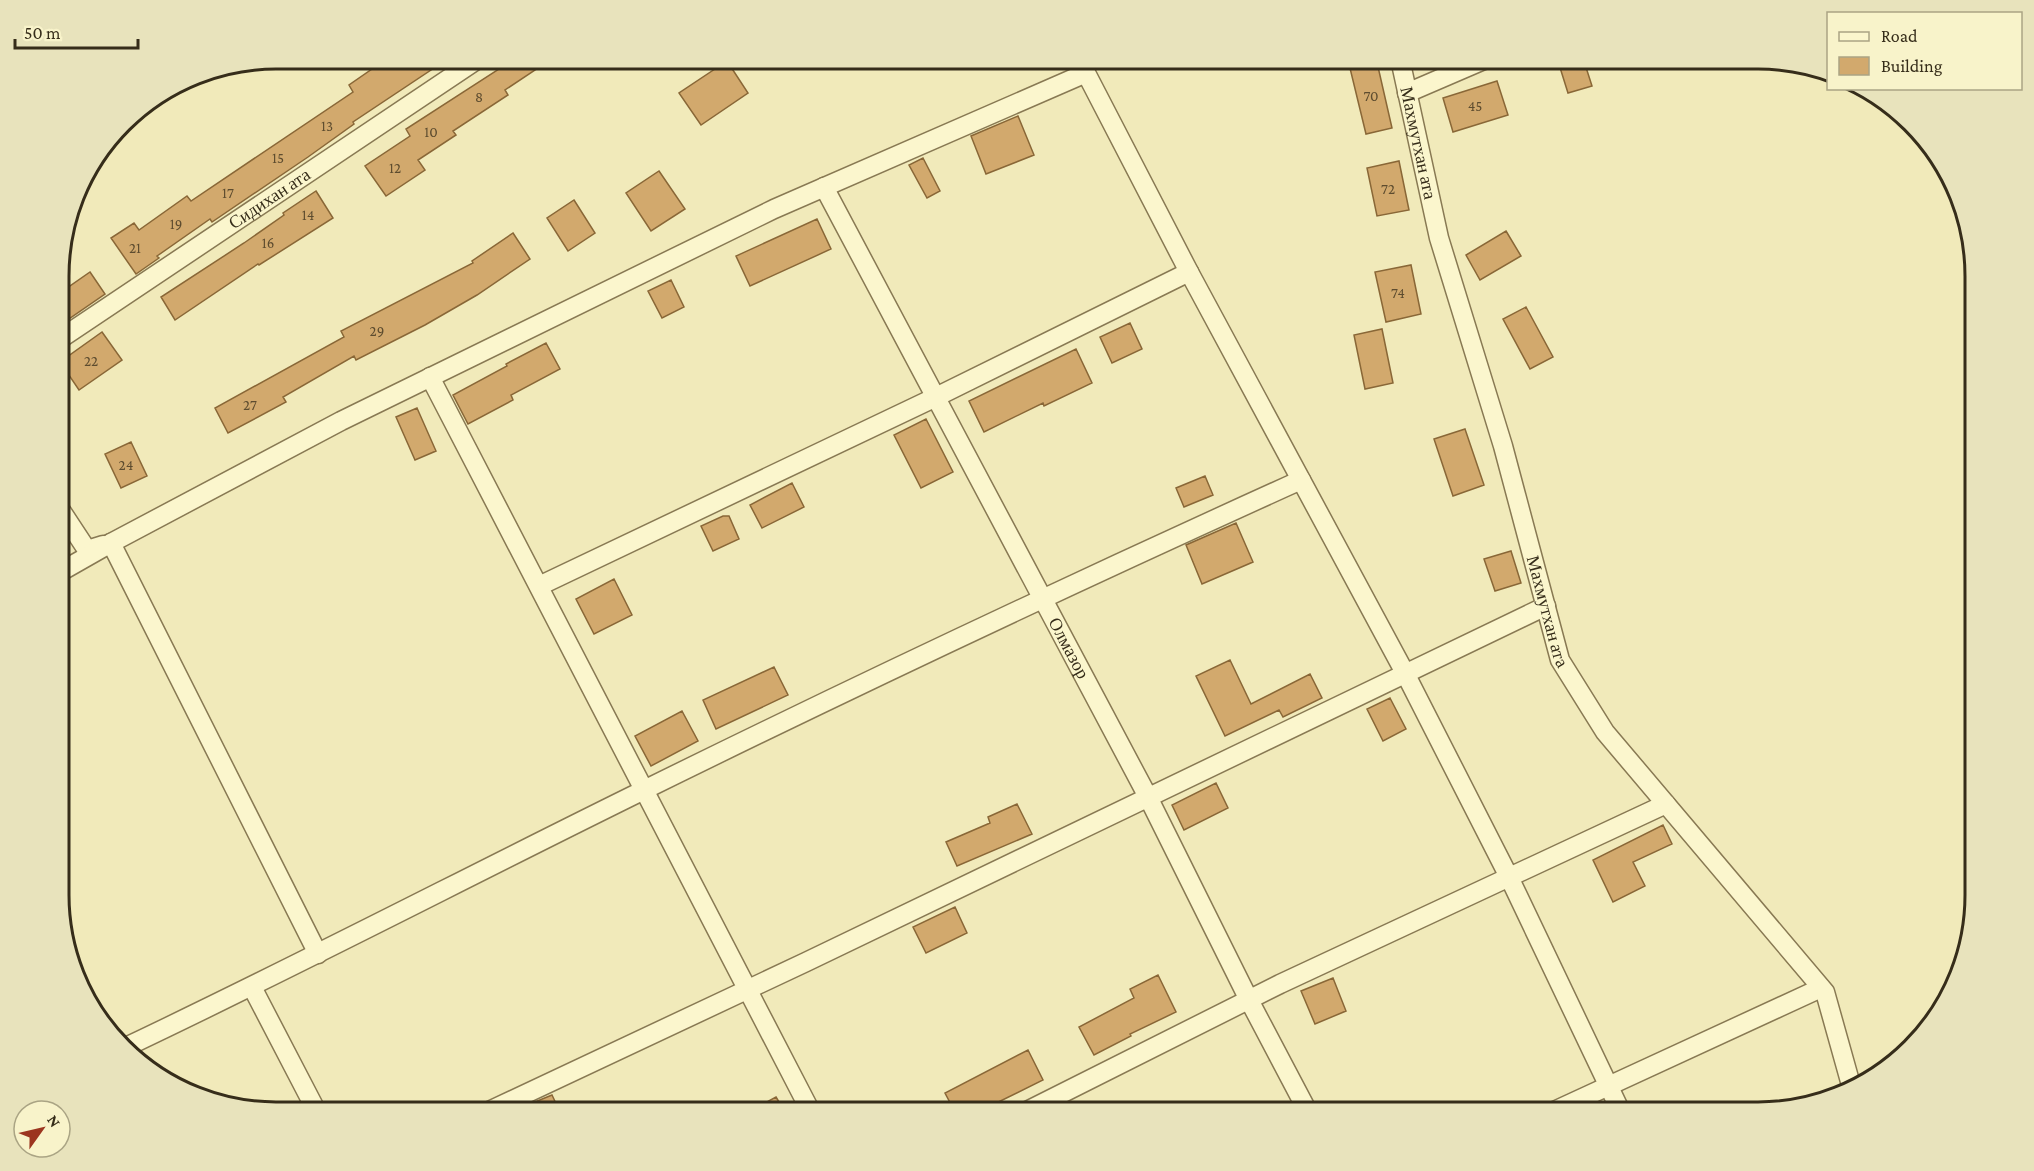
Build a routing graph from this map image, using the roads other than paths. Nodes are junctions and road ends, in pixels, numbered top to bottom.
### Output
1 (462, 69) edge
2 (1402, 69) edge
3 (1461, 69) edge
4 (1407, 93) junction
5 (824, 187) junction
6 (1189, 272) junction
7 (69, 333) edge
8 (430, 377) junction
9 (936, 397) junction
10 (1301, 480) junction
11 (69, 523) edge
12 (111, 543) junction
13 (69, 567) edge
14 (539, 586) junction
15 (1042, 597) junction
16 (1546, 606) junction
17 (1405, 673) junction
18 (645, 790) junction
19 (1148, 797) junction
20 (1666, 804) junction
21 (1509, 877) junction
22 (318, 954) junction
23 (252, 987) junction
24 (1821, 988) junction
25 (748, 989) junction
26 (1248, 1000) junction
27 (132, 1044) edge
28 (1850, 1081) edge
29 (1608, 1086) junction
30 (311, 1102) edge
31 (508, 1102) edge
32 (806, 1102) edge
33 (1045, 1102) edge
34 (1303, 1102) edge
35 (1574, 1102) edge
36 (1616, 1102) edge

1 - 7 street, Сидихан ата
2 - 4 street, Махмутхан ата
3 - 4 street
4 - 16 street, Махмутхан ата
5 - 6 street
5 - 8 street
5 - 9 street, Олмазор
6 - 9 street
6 - 10 street
8 - 12 street
8 - 14 street
9 - 14 street
9 - 15 street, Олмазор
10 - 15 street
10 - 17 street
11 - 12 street
12 - 13 street
12 - 22 street
14 - 18 street
15 - 18 street
15 - 19 street, Олмазор
16 - 17 street
16 - 20 street, Махмутхан ата
17 - 19 street
17 - 21 street
18 - 22 street
18 - 25 street
19 - 25 street
19 - 26 street, Олмазор
20 - 21 street
20 - 24 street, Махмутхан ата
21 - 26 street
21 - 29 street
22 - 23 street
23 - 27 street
23 - 30 street
24 - 28 street, Махмутхан ата
24 - 29 street
25 - 31 street
25 - 32 street
26 - 33 street
26 - 34 street, Олмазор
29 - 35 street
29 - 36 street

